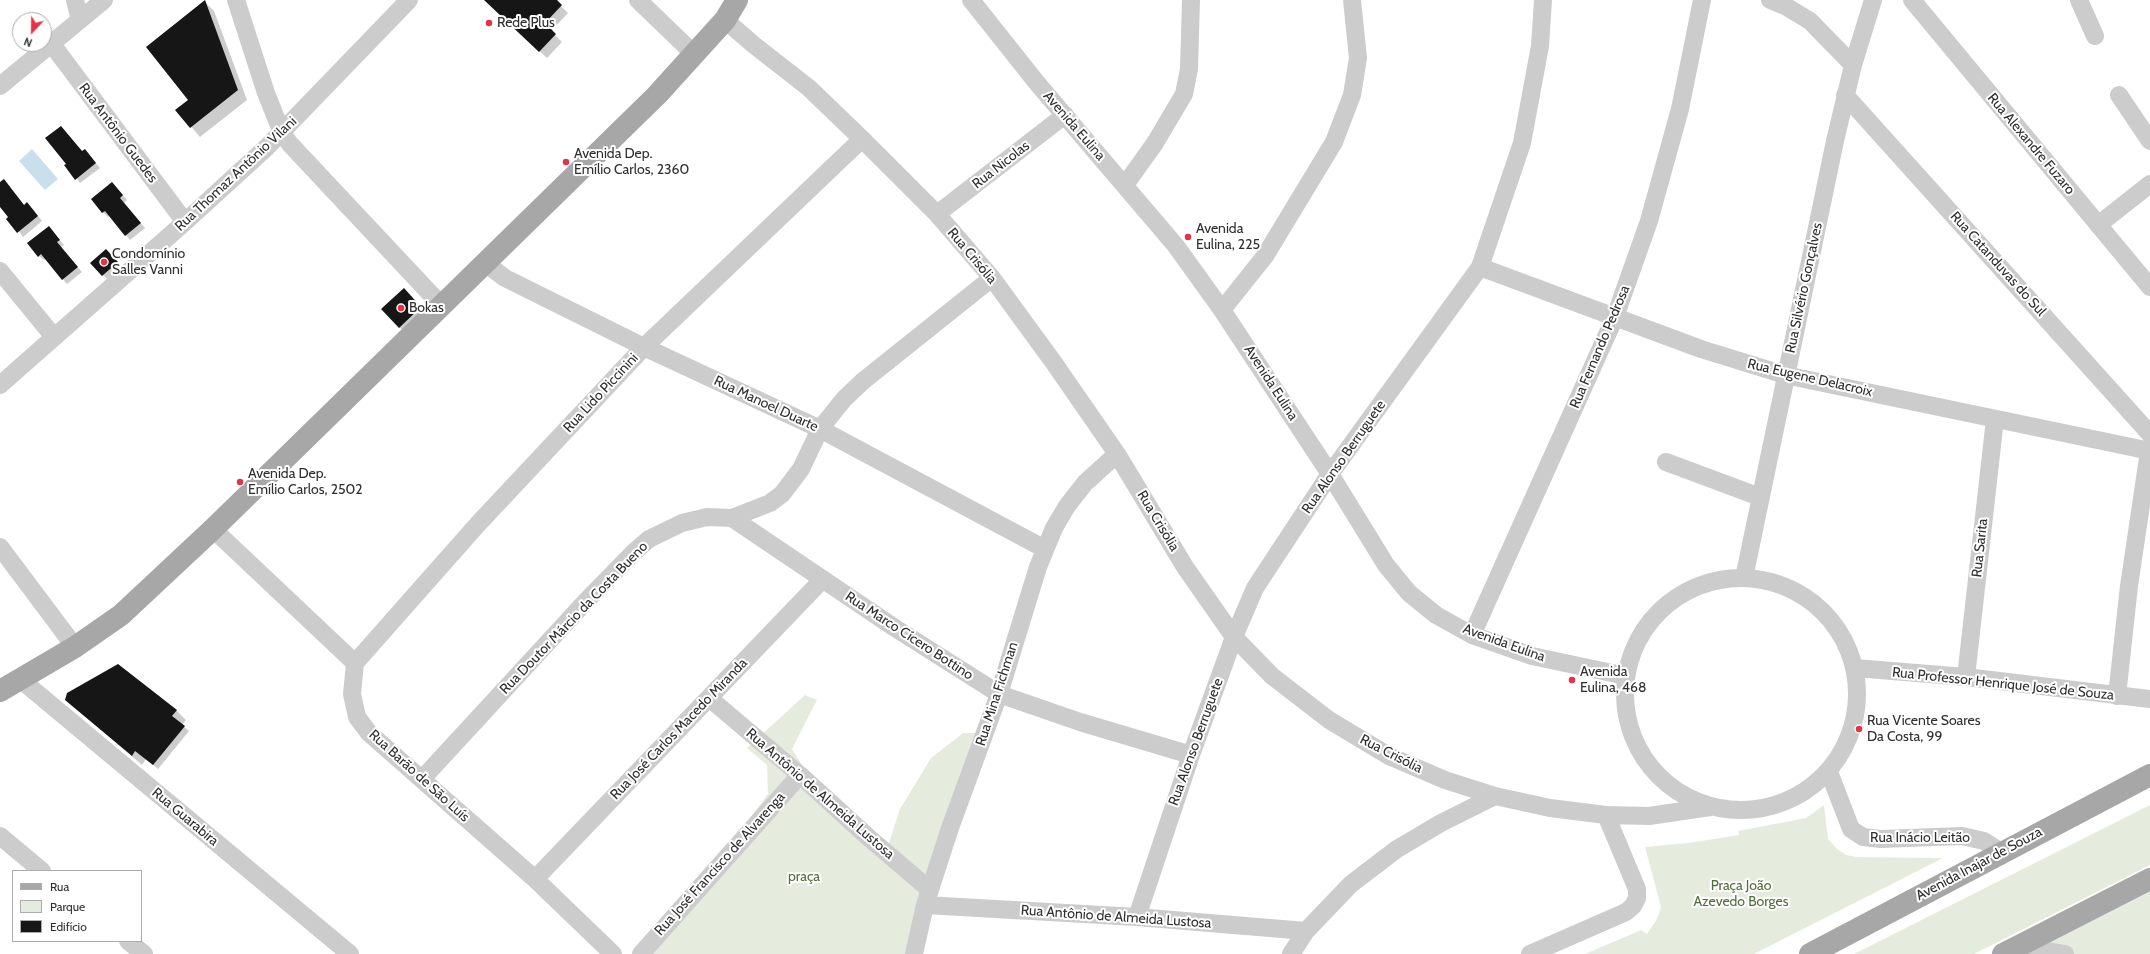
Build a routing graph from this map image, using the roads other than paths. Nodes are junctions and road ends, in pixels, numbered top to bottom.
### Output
1 (75, 0) edge
2 (104, 0) edge
3 (236, 0) edge
4 (408, 0) edge
5 (638, 0) edge
6 (737, 0) edge
7 (971, 0) edge
8 (1191, 0) edge
9 (1352, 0) edge
10 (1542, 0) edge
11 (1702, 0) edge
12 (1770, 0) edge
13 (1873, 0) edge
14 (1912, 0) edge
15 (2079, 0) edge
16 (80, 20) junction
17 (725, 20) junction
18 (2095, 36) dead end
19 (52, 42) edge
20 (52, 44) edge
21 (40, 52) edge
22 (695, 54) junction
23 (1853, 66) junction
24 (0, 86) edge
25 (2119, 94) dead end
26 (1845, 95) junction
27 (1065, 115) junction
28 (282, 133) junction
29 (862, 138) junction
30 (2150, 141) edge
31 (2150, 184) edge
32 (1125, 185) junction
33 (937, 214) junction
34 (185, 222) junction
35 (2098, 224) junction
36 (486, 264) junction
37 (1480, 266) junction
38 (0, 272) edge
39 (992, 278) junction
40 (2150, 288) edge
41 (442, 306) junction
42 (1222, 310) junction
43 (1615, 317) junction
44 (54, 337) junction
45 (644, 347) junction
46 (1786, 375) junction
47 (0, 385) edge
48 (1995, 419) junction
49 (820, 429) junction
50 (2150, 445) edge
51 (1117, 454) junction
52 (1666, 462) dead end
53 (1330, 474) junction
54 (1760, 496) junction
55 (732, 518) junction
56 (213, 529) junction
57 (0, 547) edge
58 (1045, 549) junction
59 (1744, 578) junction
60 (823, 579) junction
61 (1472, 635) junction
62 (1234, 637) junction
63 (75, 647) junction
64 (355, 663) junction
65 (1855, 668) junction
66 (1626, 676) junction
67 (1966, 678) junction
68 (20, 679) junction
69 (0, 691) edge
70 (999, 694) junction
71 (2117, 696) junction
72 (709, 698) junction
73 (2150, 699) edge
74 (1191, 755) junction
75 (1829, 772) junction
76 (800, 775) junction
77 (2150, 775) edge
78 (422, 779) junction
79 (1495, 796) junction
80 (1710, 807) junction
81 (1606, 815) junction
82 (0, 836) edge
83 (2002, 852) junction
84 (41, 870) edge
85 (536, 879) junction
86 (2150, 879) edge
87 (928, 898) junction
88 (1137, 918) junction
89 (1306, 931) junction
90 (129, 942) edge
91 (2010, 950) edge
92 (144, 954) edge
93 (350, 954) edge
94 (613, 954) edge
95 (641, 954) edge
96 (914, 954) edge
97 (1291, 954) edge
98 (1530, 954) edge
99 (1810, 954) edge
100 (2066, 954) edge

1 - 16 street
2 - 16 street
3 - 28 street
4 - 28 street, Rua Thomaz Antônio Vilani
5 - 22 street
6 - 17 main road
7 - 27 street, Avenida Eulina
8 - 32 street
9 - 42 street
10 - 37 street, Rua Alonso Berruguete
11 - 43 street, Rua Fernando Pedrosa
12 - 23 street
13 - 23 street, Rua Silvério Gonçalves
14 - 35 street, Rua Alexandre Fuzaro
15 - 18 street
16 - 19 street
17 - 22 main road
17 - 29 street, Rua Crisólia
20 - 34 street, Rua Antônio Guedes
21 - 24 street
22 - 36 main road
23 - 26 street, Rua Silvério Gonçalves
25 - 30 street
26 - 46 street, Rua Silvério Gonçalves
26 - 50 street, Rua Catanduvas do Sul
27 - 32 street, Avenida Eulina
27 - 33 street, Rua Nicolas
28 - 34 street, Rua Thomaz Antônio Vilani
28 - 41 street
29 - 33 street, Rua Crisólia
29 - 45 street, Rua Lido Piccinini
31 - 35 street
32 - 42 street, Avenida Eulina
33 - 39 street, Rua Crisólia
34 - 44 street, Rua Thomaz Antônio Vilani
35 - 40 street, Rua Alexandre Fuzaro
36 - 41 main road
36 - 45 street, Rua Manoel Duarte
37 - 43 street, Rua Eugene Delacroix
37 - 53 street, Rua Alonso Berruguete
38 - 44 street
39 - 49 street, Rua Doutor Márcio da Costa Bueno
39 - 51 street, Rua Crisólia
41 - 56 main road
42 - 53 street, Avenida Eulina
43 - 46 street, Rua Eugene Delacroix
43 - 61 street, Rua Fernando Pedrosa
44 - 47 street, Rua Thomaz Antônio Vilani
45 - 49 street, Rua Manoel Duarte
45 - 64 street, Rua Lido Piccinini
46 - 48 street, Rua Eugene Delacroix
46 - 54 street, Rua Silvério Gonçalves
48 - 50 street, Rua Eugene Delacroix
48 - 67 street, Rua Sarita
49 - 55 street, Rua Doutor Márcio da Costa Bueno
49 - 58 street, Rua Manoel Duarte
50 - 71 street
51 - 58 street, Rua Mina Fichman
51 - 62 street, Rua Crisólia
52 - 54 street
53 - 61 street, Avenida Eulina
53 - 62 street, Rua Alonso Berruguete
54 - 59 street, Rua Silvério Gonçalves
55 - 60 street, Rua Marco Cícero Bottino
55 - 78 street, Rua Doutor Márcio da Costa Bueno
56 - 63 main road
56 - 64 street
57 - 63 street
58 - 70 street, Rua Mina Fichman
59 - 65 street
59 - 66 street
60 - 70 street, Rua Marco Cícero Bottino
60 - 72 street, Rua José Carlos Macedo Miranda
61 - 66 street, Avenida Eulina
62 - 74 street, Rua Alonso Berruguete
62 - 79 street, Rua Crisólia
63 - 68 main road
64 - 78 street, Rua Barão de São Luís
65 - 67 street, Rua Professor Henrique José de Souza
65 - 75 street
66 - 80 street
67 - 71 street, Rua Professor Henrique José de Souza
68 - 69 main road
68 - 93 street, Rua Guarabira
70 - 74 street, Rua Marco Cícero Bottino
70 - 87 street, Rua Mina Fichman
71 - 73 street, Rua Professor Henrique José de Souza
72 - 76 street, Rua Antônio de Almeida Lustosa
72 - 85 street, Rua José Carlos Macedo Miranda
74 - 88 street, Rua Alonso Berruguete
75 - 80 street
75 - 83 street, Rua Inácio Leitão
76 - 87 street, Rua Antônio de Almeida Lustosa
76 - 95 street, Rua José Francisco de Alvarenga
77 - 83 main road, Avenida Inajar de Souza
78 - 85 street, Rua Barão de São Luís
79 - 81 street, Rua Crisólia
79 - 89 street
80 - 81 street, Rua Crisólia
81 - 98 street
82 - 84 street
83 - 99 main road, Avenida Inajar de Souza
85 - 94 street, Rua Barão de São Luís
86 - 91 main road
87 - 88 street, Rua Antônio de Almeida Lustosa
87 - 96 street, Rua Mina Fichman
88 - 89 street, Rua Antônio de Almeida Lustosa
89 - 97 street
90 - 92 street
91 - 100 street

